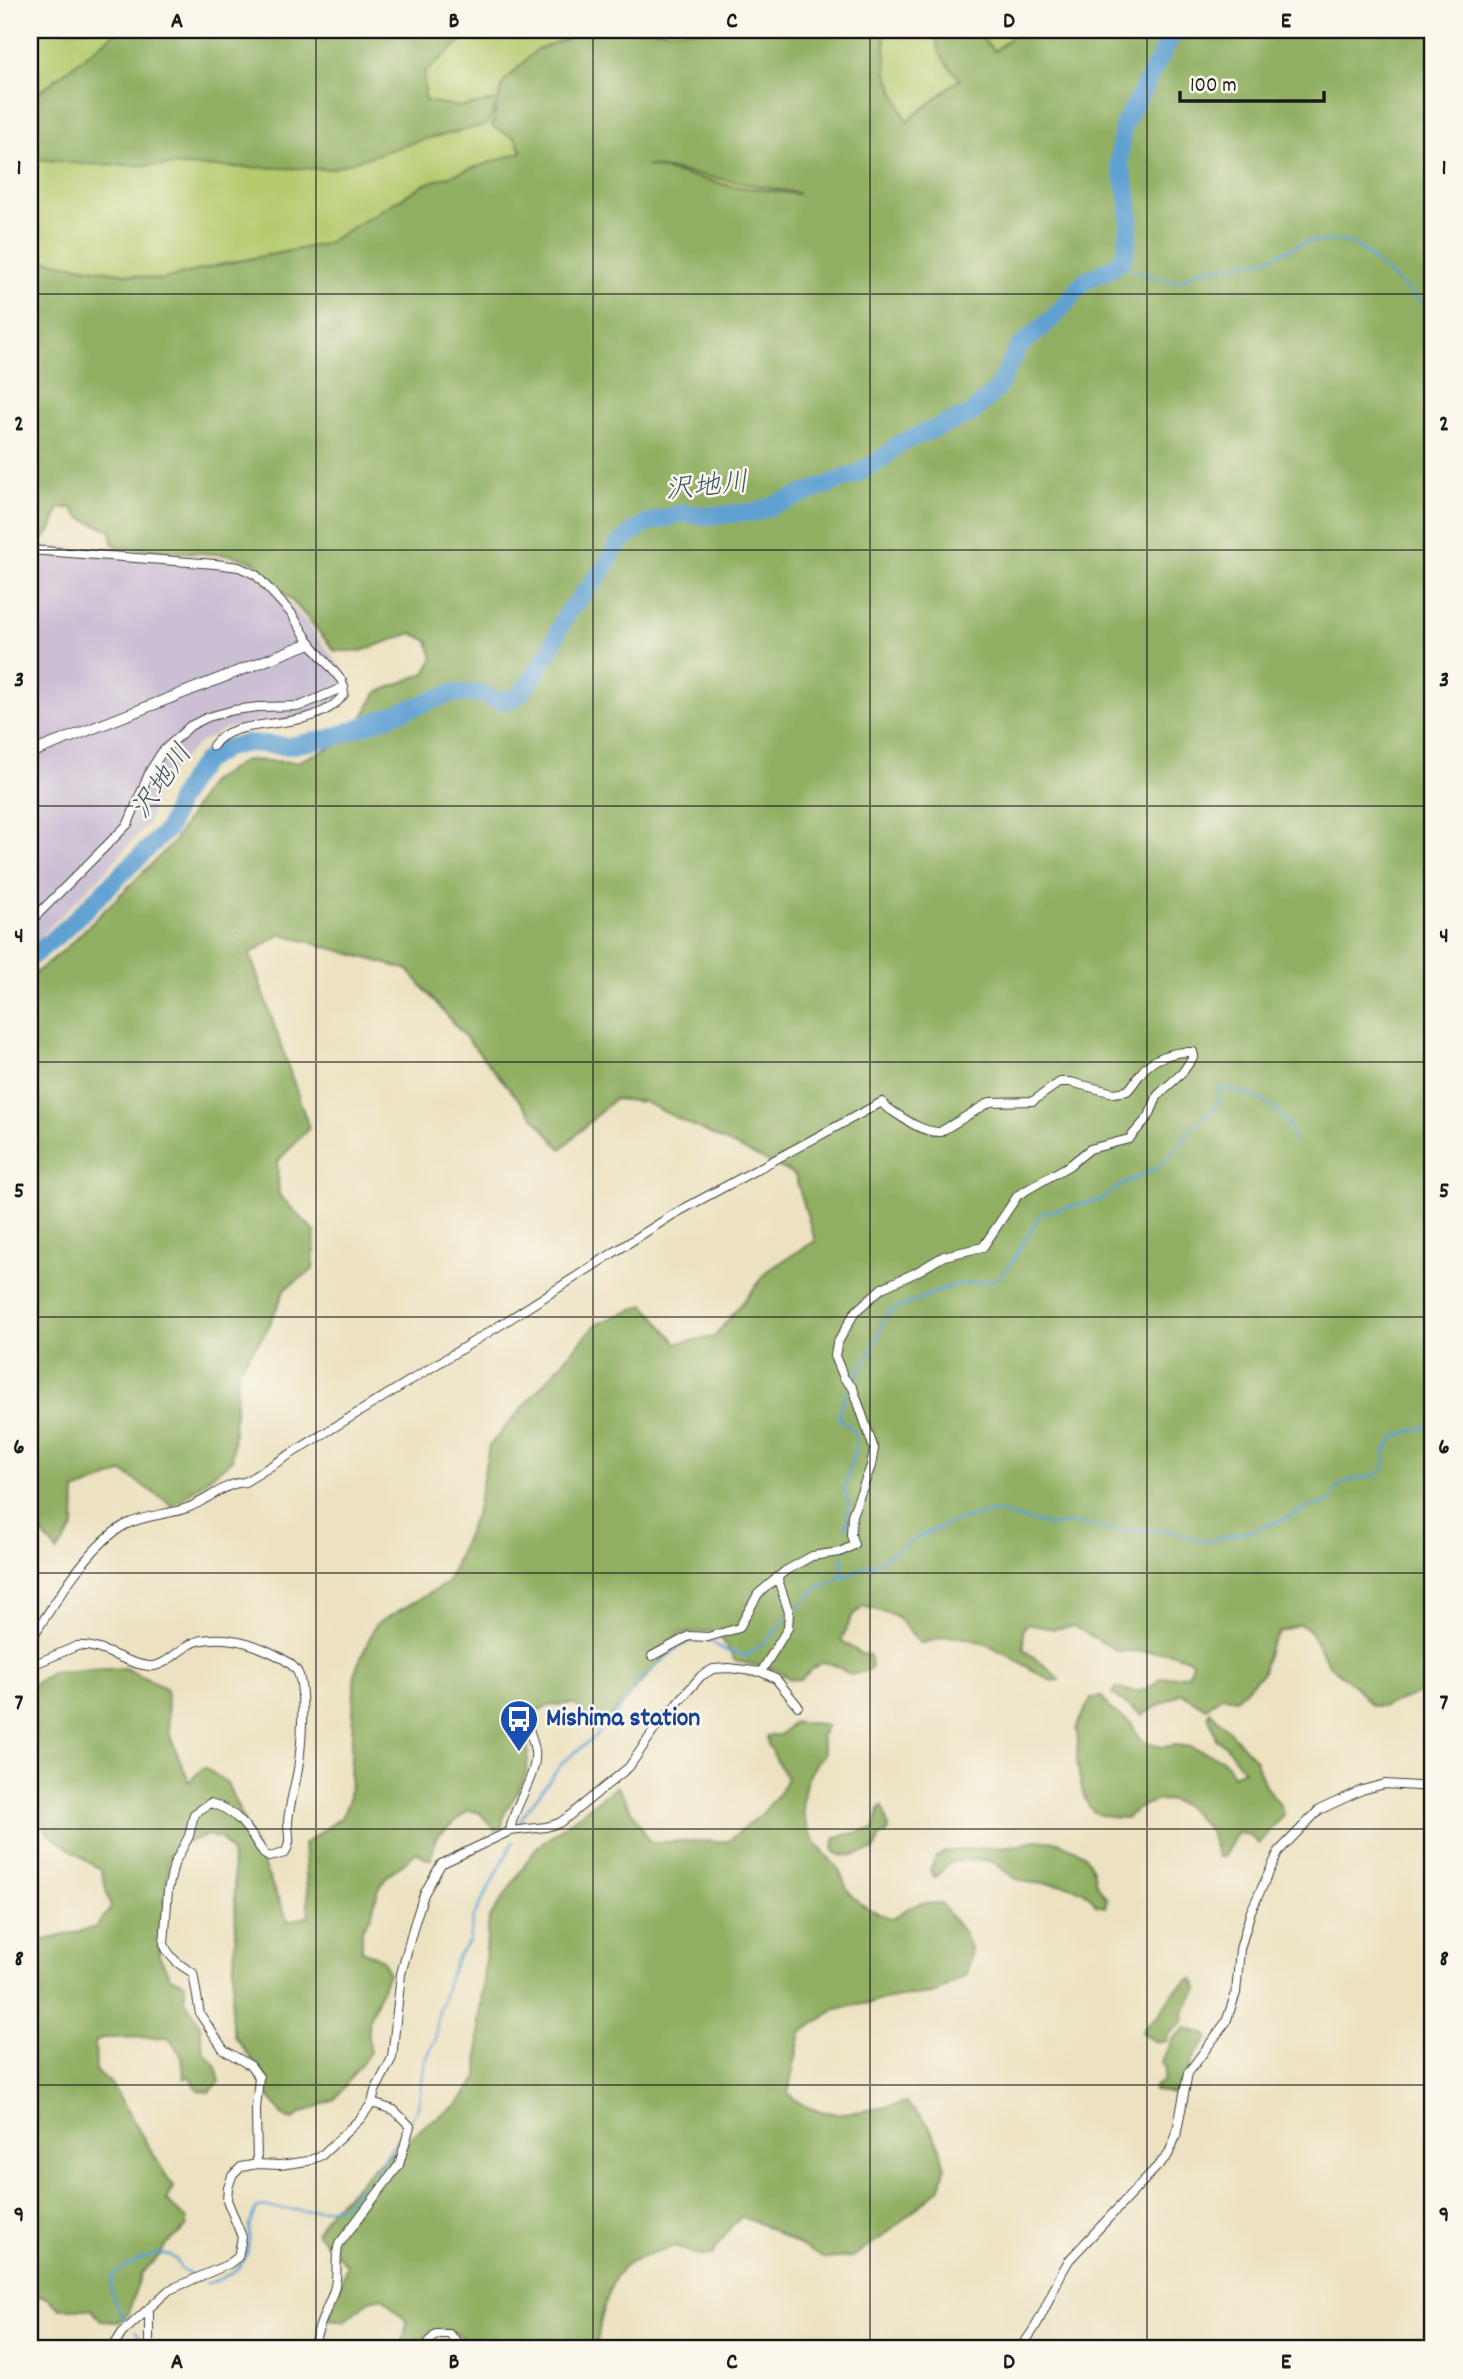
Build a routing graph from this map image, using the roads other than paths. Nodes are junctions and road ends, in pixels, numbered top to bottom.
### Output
1 (30, 550) edge
2 (310, 643) junction
3 (344, 687) junction
4 (212, 746) dead end
5 (30, 753) edge
6 (30, 922) edge
7 (777, 1577) junction
8 (30, 1641) edge
9 (652, 1656) dead end
10 (30, 1666) edge
11 (761, 1672) junction
12 (798, 1706) dead end
13 (524, 1712) dead end
14 (1433, 1787) edge
15 (510, 1831) junction
16 (372, 2103) junction
17 (257, 2164) junction
18 (149, 2308) junction
19 (111, 2349) edge
20 (149, 2349) edge
21 (313, 2349) edge
22 (428, 2349) edge
23 (466, 2349) edge
24 (1018, 2349) edge

1 - 2 street
2 - 3 street
2 - 5 street
3 - 4 street
3 - 6 street
7 - 8 street
7 - 9 street
7 - 11 street
10 - 17 street
11 - 12 street
11 - 15 street
13 - 15 street
14 - 24 street
15 - 16 street
16 - 17 street
16 - 21 street
17 - 18 street
18 - 19 street
18 - 20 street
22 - 23 street

